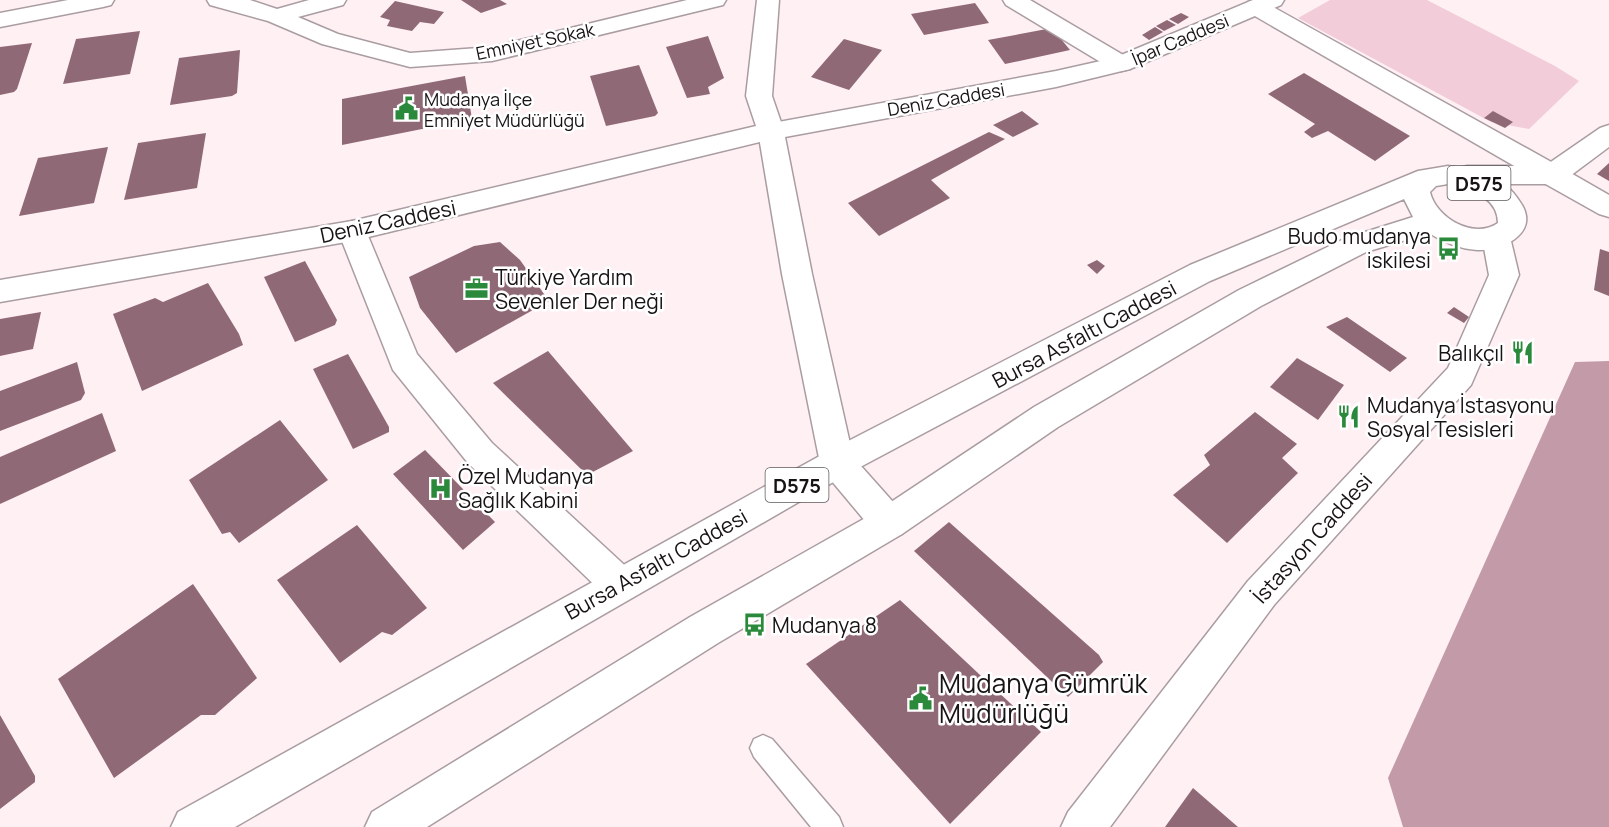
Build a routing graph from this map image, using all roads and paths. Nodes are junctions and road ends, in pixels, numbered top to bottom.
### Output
1 (103, 0) edge
2 (218, 0) edge
3 (335, 0) edge
4 (715, 0) edge
5 (768, 0) edge
6 (1014, 0) edge
7 (1264, 4) edge
8 (276, 16) junction
9 (0, 20) edge
10 (1121, 64) junction
11 (771, 131) junction
12 (1609, 134) edge
13 (1552, 175) junction
14 (1434, 179) junction
15 (1609, 207) edge
16 (1432, 222) junction
17 (1505, 229) junction
18 (352, 231) junction
19 (0, 291) edge
20 (837, 463) junction
21 (889, 523) junction
22 (620, 585) junction
23 (763, 748) dead end
24 (193, 827) edge
25 (387, 827) edge
26 (829, 827) edge
27 (1083, 827) edge

1 - 9 main road
2 - 8 main road, Emniyet Sokak
3 - 8 main road
4 - 8 main road, Emniyet Sokak
5 - 11 main road
6 - 10 main road
7 - 10 main road, İpar Caddesi
7 - 13 main road
10 - 11 main road, Deniz Caddesi
11 - 18 main road, Deniz Caddesi
11 - 20 main road
12 - 13 main road
13 - 14 main road
13 - 15 main road
13 - 17 main road
14 - 16 main road
14 - 17 main road, D575
14 - 20 main road, Bursa Asfaltı Caddesi / D575
16 - 17 main road, D575
16 - 21 main road, D575
17 - 27 main road, İstasyon Caddesi
18 - 19 main road, Deniz Caddesi
18 - 22 main road
20 - 21 main road
20 - 22 main road, Bursa Asfaltı Caddesi / D575
21 - 25 main road, D575
22 - 24 main road, Bursa Asfaltı Caddesi / D575
23 - 26 lane

